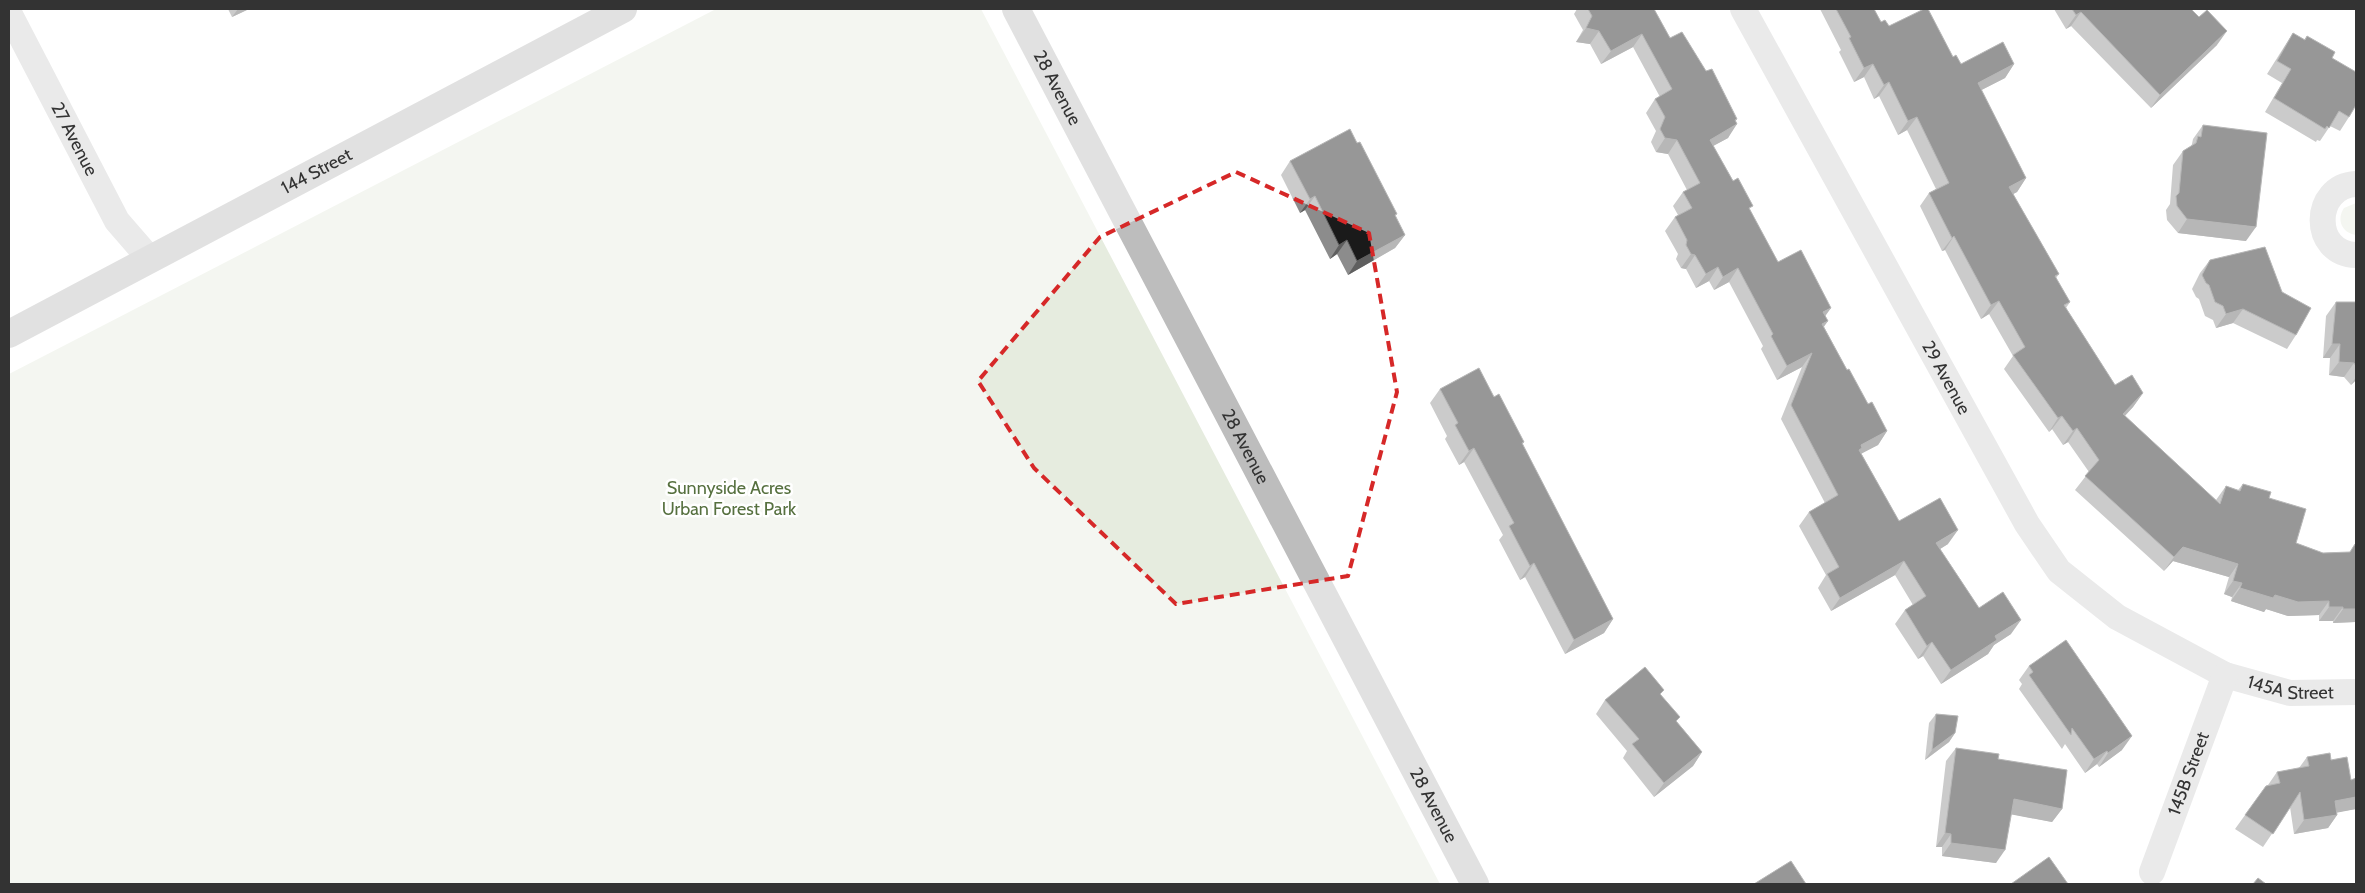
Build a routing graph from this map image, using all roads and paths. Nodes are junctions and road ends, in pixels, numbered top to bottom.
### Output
1 (623, 9) edge
2 (1016, 9) edge
3 (1743, 9) edge
4 (9, 13) edge
5 (2356, 184) edge
6 (2356, 255) edge
7 (150, 260) junction
8 (9, 334) edge
9 (2225, 675) junction
10 (2356, 692) edge
11 (2152, 872) dead end
12 (1474, 884) edge

1 - 7 street, 144 Street
2 - 12 street, 28 Avenue
3 - 9 street, 29 Avenue
4 - 7 street, 27 Avenue
5 - 6 street
7 - 8 street, 144 Street
9 - 10 street, 145A Street
9 - 11 street, 145B Street

